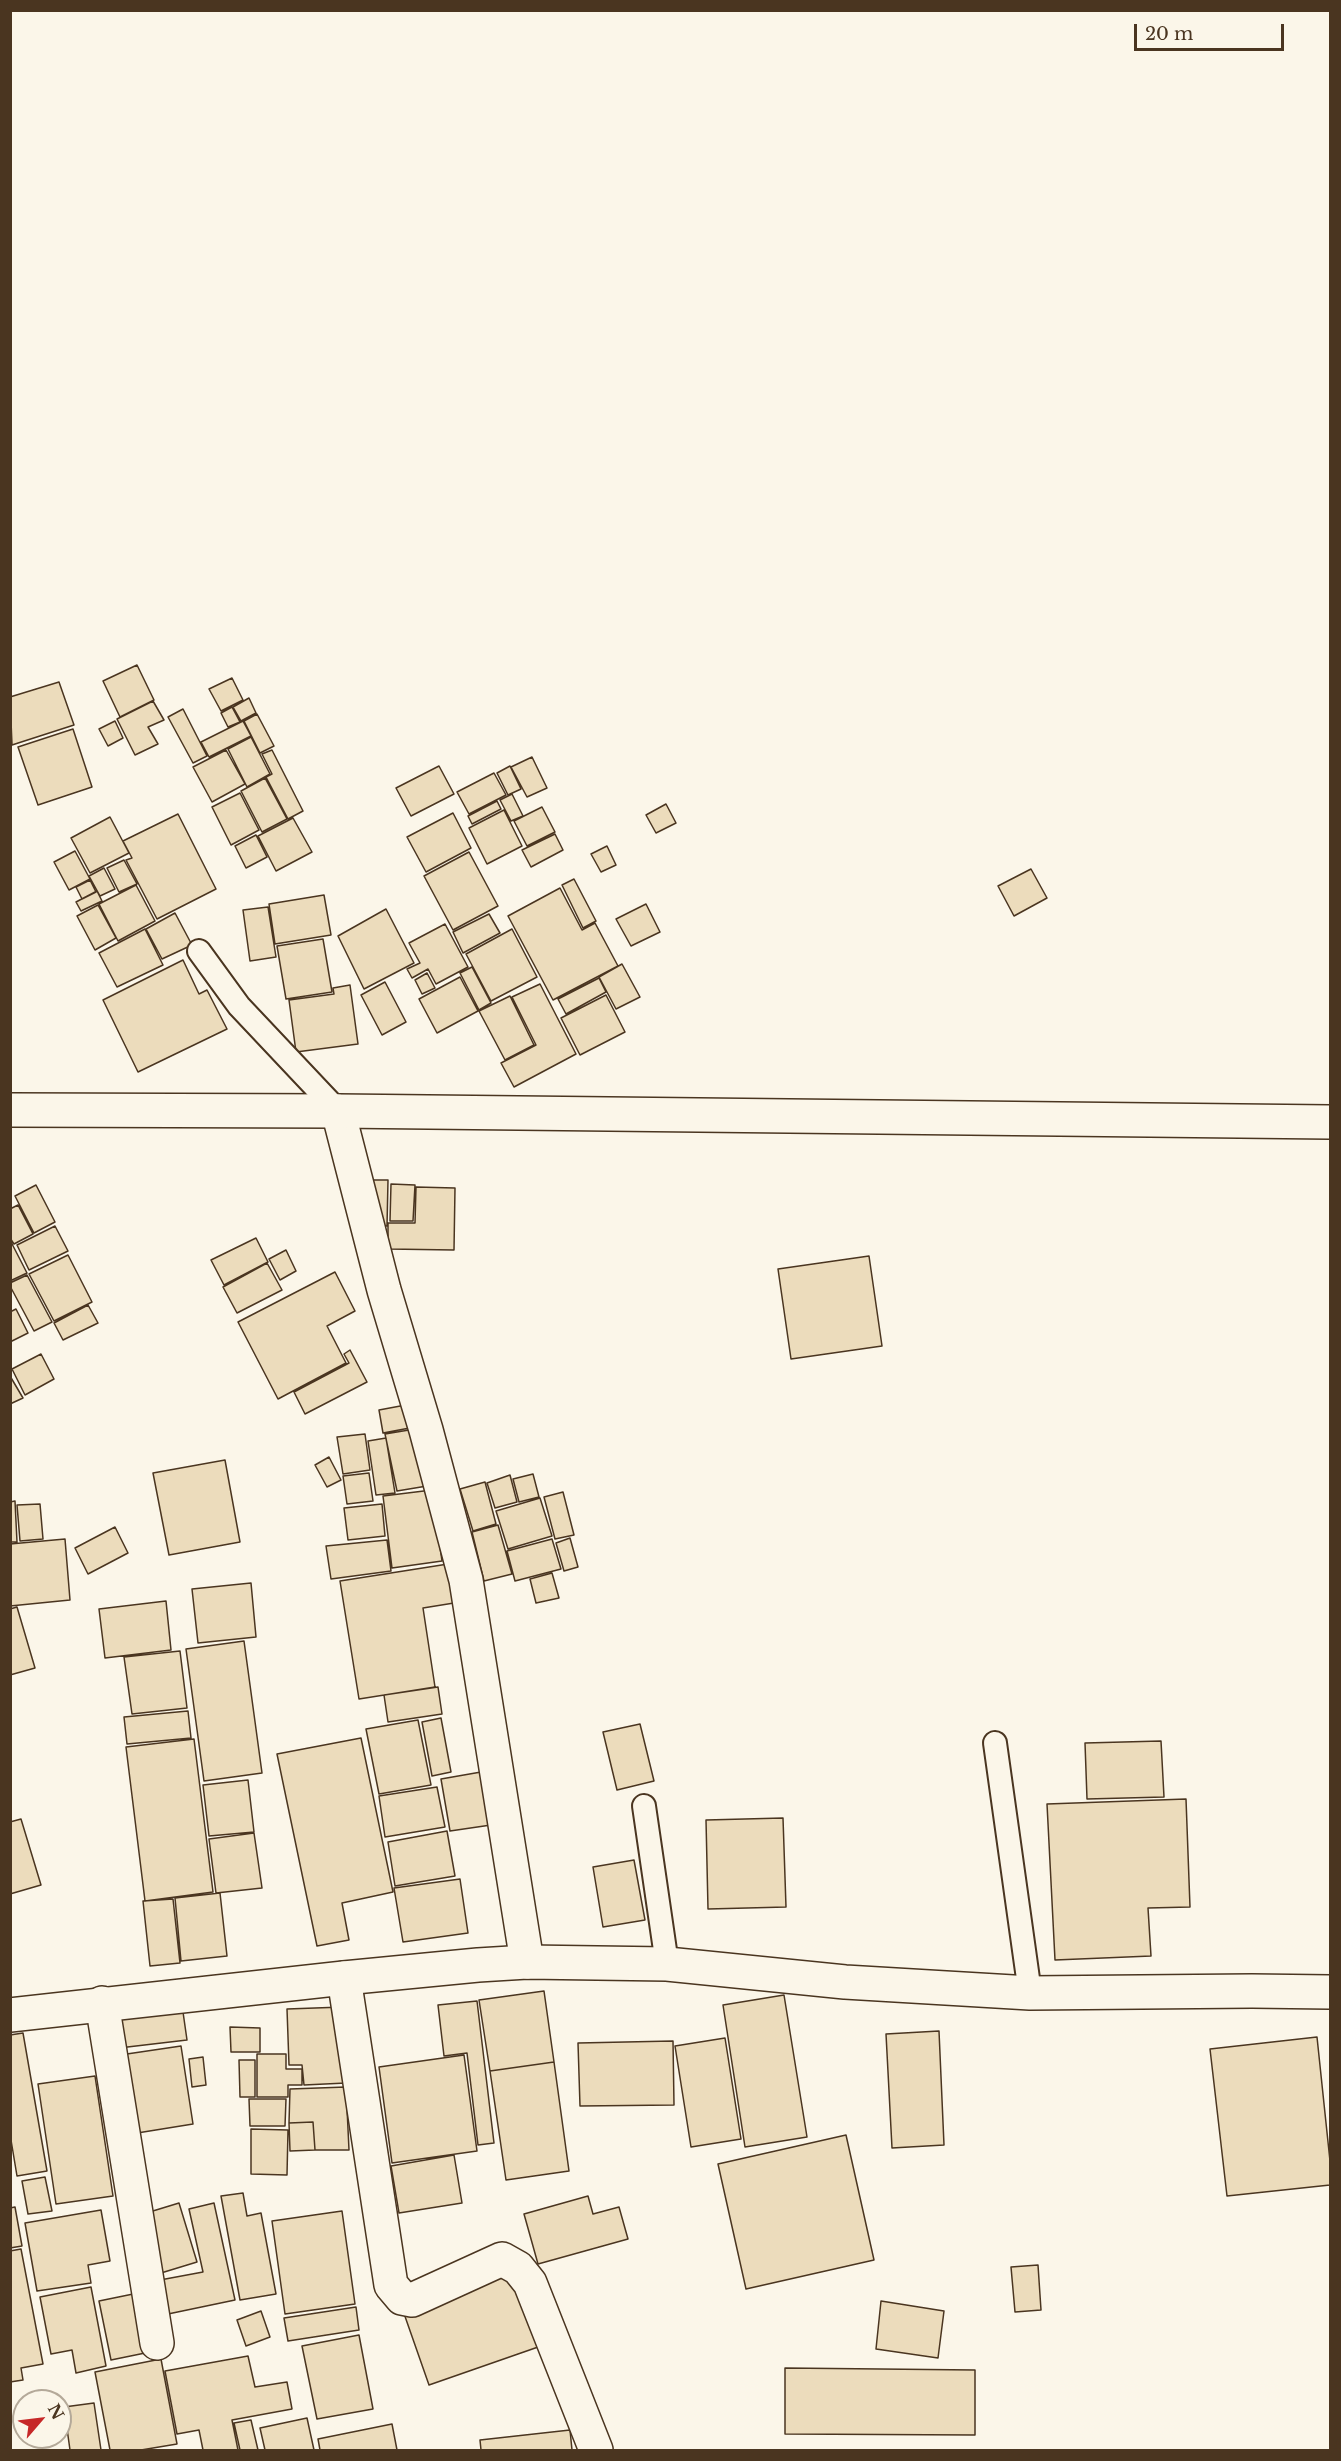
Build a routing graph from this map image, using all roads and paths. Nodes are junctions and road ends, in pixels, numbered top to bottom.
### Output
1 (199, 951) dead end
2 (10, 1110) edge
3 (338, 1111) junction
4 (1330, 1122) edge
5 (995, 1743) dead end
6 (644, 1806) dead end
7 (527, 1962) junction
8 (667, 1964) junction
9 (344, 1978) junction
10 (1330, 1992) edge
11 (1030, 1994) junction
12 (102, 2003) junction
13 (10, 2015) edge
14 (157, 2343) dead end
15 (596, 2451) edge

1 - 3 lane
2 - 3 street
3 - 4 street
3 - 7 street
5 - 11 lane
6 - 8 lane
7 - 8 street
7 - 9 street
8 - 11 street
9 - 12 street
9 - 15 street
10 - 11 street
12 - 13 street
12 - 14 street

